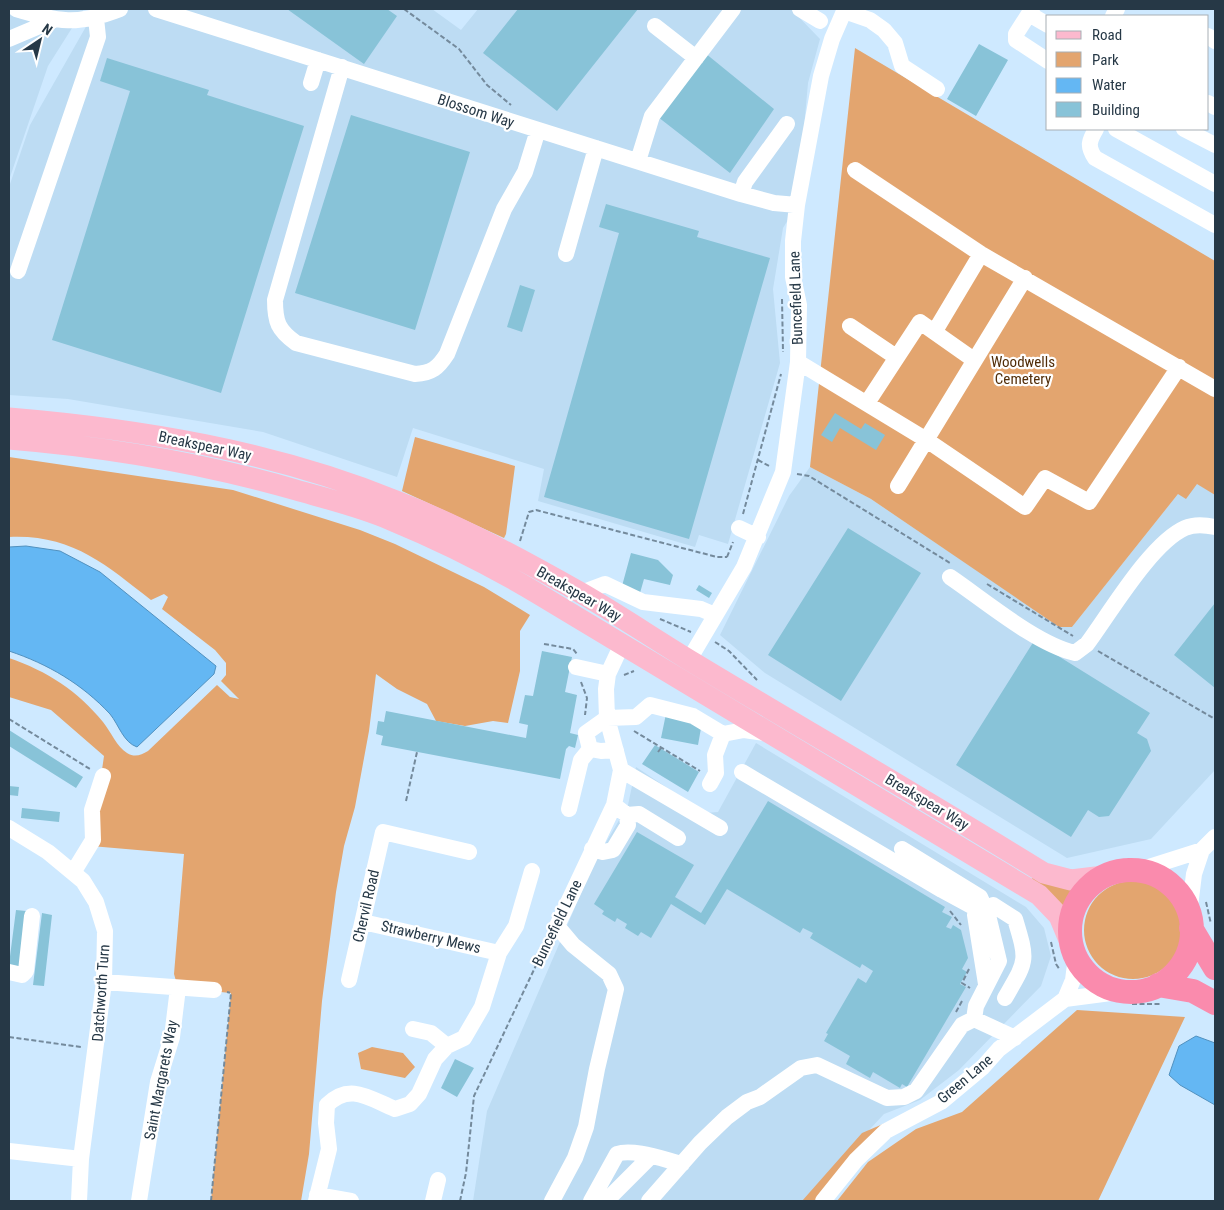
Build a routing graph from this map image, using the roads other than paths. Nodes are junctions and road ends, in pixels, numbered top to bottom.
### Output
1 (16, 9) edge
2 (120, 9) edge
3 (156, 9) edge
4 (733, 9) edge
5 (800, 9) edge
6 (844, 10) edge
7 (1031, 11) edge
8 (96, 18) junction
9 (54, 20) junction
10 (820, 21) dead end
11 (1046, 23) edge
12 (655, 26) dead end
13 (9, 39) edge
14 (696, 58) junction
15 (318, 60) junction
16 (1046, 60) edge
17 (342, 67) junction
18 (311, 83) dead end
19 (937, 89) dead end
20 (787, 124) dead end
21 (538, 130) junction
22 (1095, 130) edge
23 (1118, 130) edge
24 (1186, 130) edge
25 (1215, 145) edge
26 (596, 148) junction
27 (638, 160) junction
28 (855, 170) dead end
29 (1215, 184) edge
30 (741, 194) junction
31 (798, 205) junction
32 (1215, 225) edge
33 (566, 254) dead end
34 (981, 254) junction
35 (18, 271) dead end
36 (1025, 278) junction
37 (850, 326) dead end
38 (935, 331) junction
39 (896, 357) junction
40 (791, 360) junction
41 (974, 360) junction
42 (1179, 367) junction
43 (1215, 389) edge
44 (867, 403) junction
45 (9, 418) edge
46 (925, 439) junction
47 (9, 440) edge
48 (898, 486) dead end
49 (1215, 526) edge
50 (739, 528) road end
51 (758, 537) junction
52 (952, 571) road end
53 (581, 593) junction
54 (715, 615) junction
55 (622, 644) junction
56 (689, 660) junction
57 (576, 667) dead end
58 (608, 677) junction
59 (609, 724) junction
60 (723, 734) junction
61 (773, 734) junction
62 (590, 748) junction
63 (616, 750) junction
64 (621, 770) junction
65 (742, 772) dead end
66 (103, 776) road end
67 (710, 784) dead end
68 (569, 809) dead end
69 (620, 810) junction
70 (9, 828) edge
71 (720, 828) dead end
72 (1215, 837) edge
73 (678, 838) dead end
74 (902, 849) dead end
75 (1202, 850) junction
76 (469, 852) dead end
77 (1136, 864) junction
78 (1109, 870) junction
79 (74, 871) junction
80 (532, 871) dead end
81 (982, 912) junction
82 (32, 916) dead end
83 (363, 922) junction
84 (1198, 925) junction
85 (499, 953) junction
86 (1065, 955) junction
87 (1215, 968) edge
88 (9, 972) edge
89 (349, 980) dead end
90 (104, 982) junction
91 (178, 988) junction
92 (214, 990) road end
93 (1160, 995) junction
94 (1005, 998) dead end
95 (1126, 998) junction
96 (1065, 999) junction
97 (1215, 1003) edge
98 (974, 1019) junction
99 (413, 1029) dead end
100 (1015, 1038) junction
101 (447, 1046) junction
102 (9, 1151) edge
103 (651, 1156) junction
104 (81, 1159) junction
105 (682, 1164) junction
106 (438, 1180) dead end
107 (316, 1198) edge
108 (79, 1201) edge
109 (140, 1201) edge
110 (351, 1201) edge
111 (433, 1201) edge
112 (552, 1201) edge
113 (591, 1201) edge
114 (606, 1201) edge
115 (649, 1201) edge
116 (823, 1201) edge

1 - 9 street
2 - 8 street
3 - 15 street, Blossom Way
4 - 14 street
5 - 10 street
6 - 19 street
6 - 31 street, Buncefield Lane
7 - 11 street
7 - 16 street
8 - 9 street
8 - 35 street
9 - 13 street
12 - 14 street
14 - 27 street
15 - 17 street, Blossom Way
15 - 18 street
17 - 21 street, Blossom Way
17 - 21 street
20 - 30 street
21 - 26 street, Blossom Way
22 - 32 street
23 - 29 street
24 - 25 street
26 - 27 street, Blossom Way
26 - 33 street
27 - 30 street, Blossom Way
28 - 34 street
30 - 31 street, Blossom Way
31 - 40 street, Buncefield Lane
34 - 36 street
34 - 38 street
36 - 41 street
36 - 42 street
37 - 39 street
38 - 39 street
38 - 41 street
39 - 44 street
40 - 44 street
40 - 51 street, Buncefield Lane
41 - 46 street
42 - 43 street
42 - 46 street
44 - 46 street
45 - 53 main road, Breakspear Way
46 - 48 street
47 - 55 main road, Breakspear Way
49 - 52 street
50 - 51 street
51 - 54 street, Buncefield Lane
53 - 54 street
53 - 56 main road, Breakspear Way
54 - 56 street, Buncefield Lane
55 - 58 street, Buncefield Lane
55 - 61 main road, Breakspear Way
56 - 78 main road, Breakspear Way
57 - 58 street
58 - 59 street, Buncefield Lane
59 - 60 street
59 - 62 street
59 - 63 street, Buncefield Lane
60 - 61 street
60 - 67 street
61 - 86 main road, Breakspear Way
62 - 63 street
62 - 68 street
63 - 64 street, Buncefield Lane
64 - 69 street, Buncefield Lane
64 - 71 street
65 - 81 street
66 - 79 street
69 - 73 street
69 - 112 street, Buncefield Lane
70 - 79 street, Datchworth Turn
72 - 75 street
74 - 81 street
75 - 77 street
75 - 84 street
76 - 83 street, Chervil Road
77 - 78 highway
77 - 84 highway
78 - 86 highway
79 - 90 street, Datchworth Turn
80 - 85 street
81 - 94 street
81 - 98 street
82 - 88 street
83 - 85 street, Strawberry Mews
83 - 89 street, Chervil Road
84 - 87 highway
84 - 93 highway
85 - 101 street
86 - 95 highway
86 - 96 street
90 - 91 street
90 - 104 street, Datchworth Turn
91 - 92 street
91 - 109 street, Saint Margarets Way
93 - 95 highway
93 - 97 highway
95 - 96 street
96 - 100 street, Green Lane
98 - 100 street
98 - 105 street
99 - 101 street
100 - 116 street, Green Lane
101 - 107 street
102 - 104 street
103 - 105 street
103 - 113 street
103 - 114 street
104 - 108 street, Datchworth Turn
105 - 115 street
106 - 111 street
107 - 110 street

